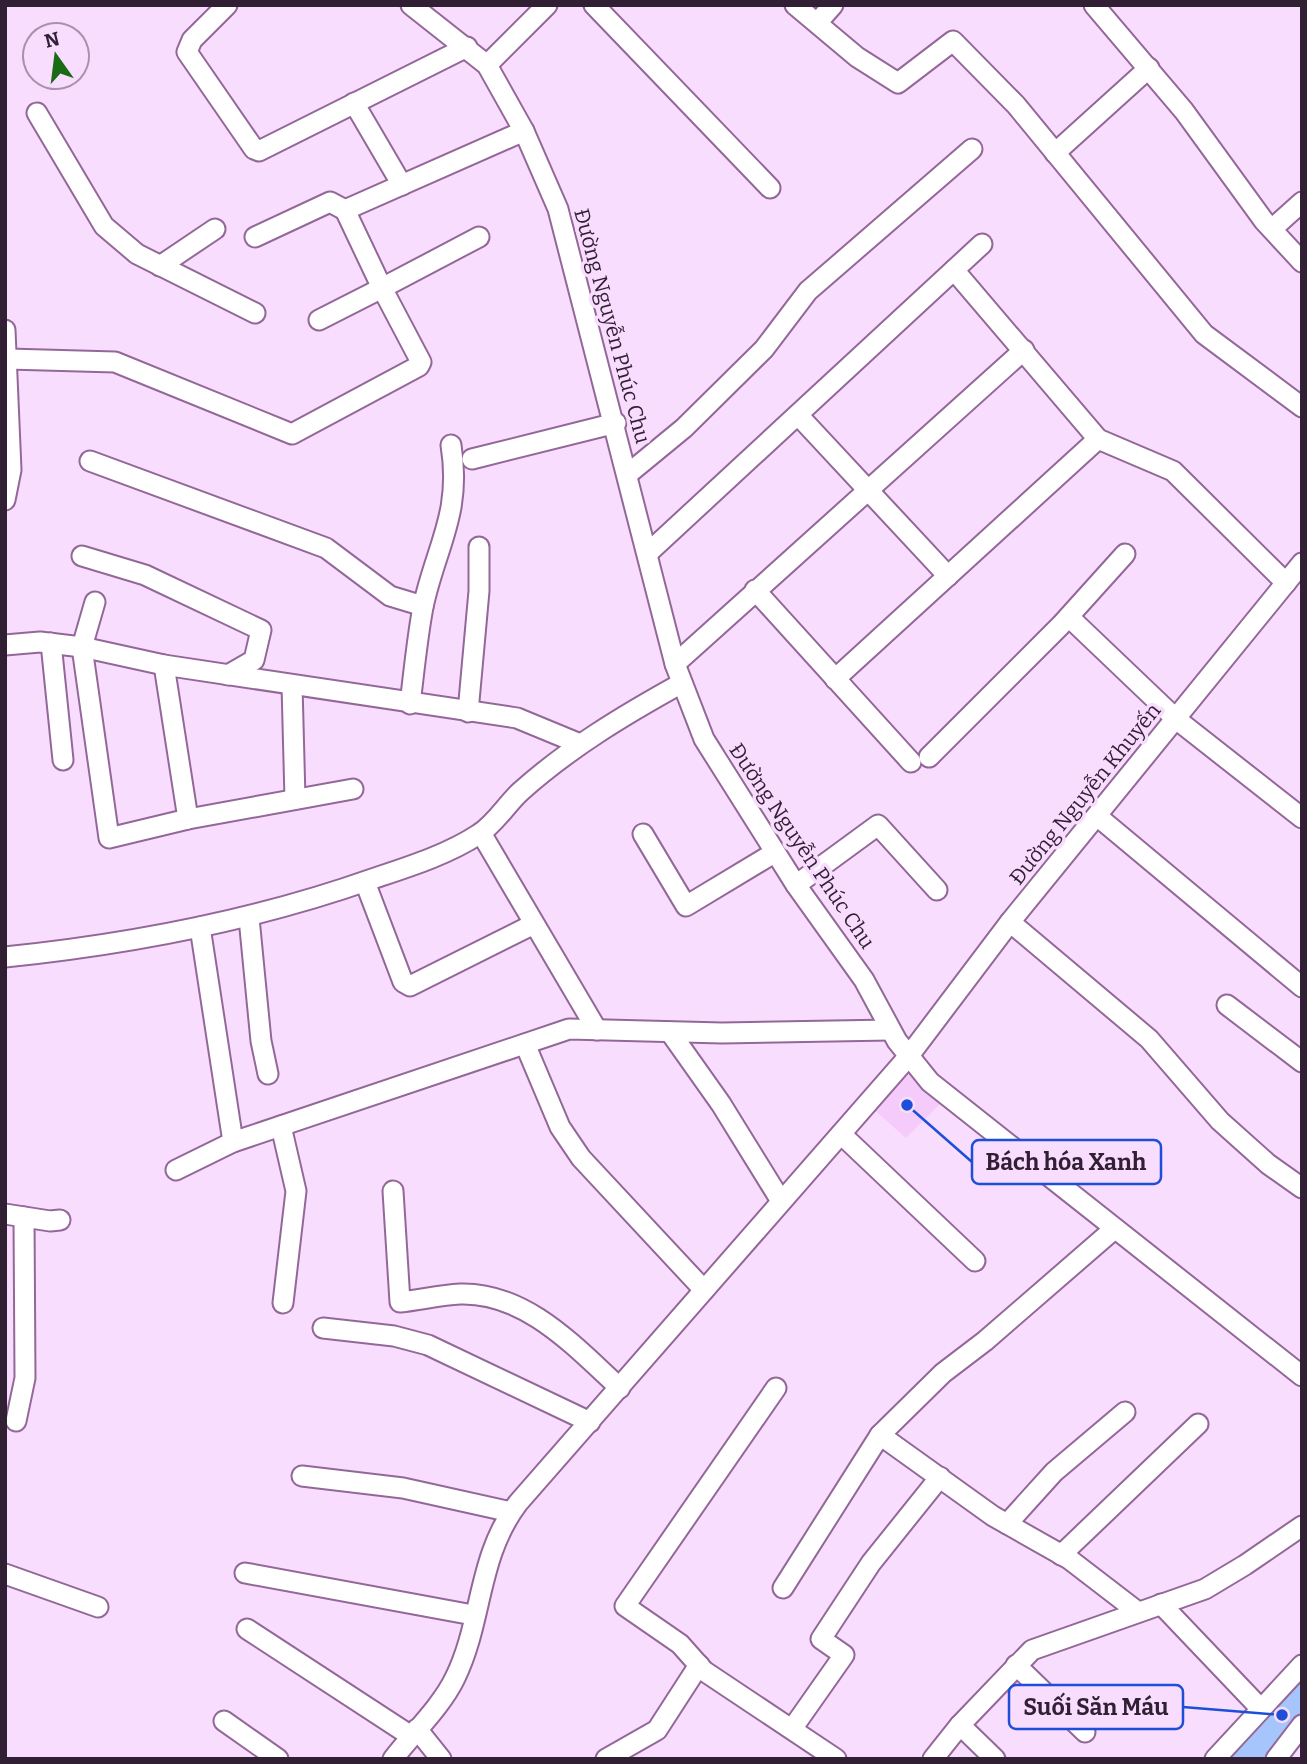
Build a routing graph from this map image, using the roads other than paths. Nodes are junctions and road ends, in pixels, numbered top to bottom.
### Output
1 (227, 5) edge
2 (411, 5) edge
3 (547, 5) edge
4 (594, 5) edge
5 (795, 5) edge
6 (832, 5) edge
7 (1094, 5) edge
8 (817, 23) junction
9 (467, 47) junction
10 (487, 65) junction
11 (1149, 68) junction
12 (354, 103) junction
13 (37, 113) dead end
14 (524, 131) junction
15 (972, 149) dead end
16 (1055, 153) junction
17 (402, 184) junction
18 (769, 188) dead end
19 (1302, 202) edge
20 (345, 209) junction
21 (215, 229) dead end
22 (1272, 229) junction
23 (255, 237) dead end
24 (480, 237) dead end
25 (982, 244) dead end
26 (1302, 262) edge
27 (160, 266) junction
28 (954, 271) junction
29 (382, 288) junction
30 (255, 313) dead end
31 (319, 320) dead end
32 (5, 330) edge
33 (1024, 350) junction
34 (8, 359) junction
35 (1302, 407) edge
36 (798, 415) junction
37 (615, 423) junction
38 (1098, 439) junction
39 (451, 445) dead end
40 (472, 459) dead end
41 (90, 461) dead end
42 (8, 470) edge
43 (628, 474) junction
44 (868, 490) junction
45 (5, 500) edge
46 (480, 547) dead end
47 (649, 552) junction
48 (1125, 554) dead end
49 (82, 556) dead end
50 (1302, 563) edge
51 (947, 576) junction
52 (1286, 583) junction
53 (755, 590) junction
54 (95, 602) dead end
55 (423, 606) junction
56 (1069, 617) junction
57 (51, 643) junction
58 (5, 645) edge
59 (82, 647) junction
60 (164, 665) junction
61 (678, 673) junction
62 (228, 675) junction
63 (835, 679) junction
64 (292, 685) junction
65 (410, 704) junction
66 (468, 712) junction
67 (1176, 719) junction
68 (580, 744) junction
69 (63, 760) dead end
70 (353, 789) dead end
71 (295, 799) junction
72 (1097, 816) junction
73 (188, 818) junction
74 (1302, 818) edge
75 (481, 833) junction
76 (643, 835) dead end
77 (774, 853) junction
78 (365, 882) junction
79 (796, 885) junction
80 (937, 890) dead end
81 (249, 918) junction
82 (1010, 922) junction
83 (532, 925) junction
84 (200, 928) junction
85 (5, 957) edge
86 (1302, 986) edge
87 (1227, 1005) dead end
88 (597, 1030) junction
89 (890, 1030) junction
90 (670, 1032) junction
91 (525, 1044) junction
92 (908, 1058) junction
93 (1302, 1062) edge
94 (268, 1074) dead end
95 (281, 1126) junction
96 (841, 1134) junction
97 (233, 1143) junction
98 (176, 1170) dead end
99 (1302, 1188) edge
100 (393, 1191) dead end
101 (781, 1201) junction
102 (15, 1216) edge
103 (60, 1220) dead end
104 (1113, 1230) junction
105 (975, 1261) dead end
106 (704, 1290) junction
107 (283, 1303) dead end
108 (323, 1328) dead end
109 (1302, 1376) edge
110 (620, 1388) junction
111 (776, 1388) dead end
112 (1125, 1412) dead end
113 (16, 1420) dead end
114 (590, 1422) junction
115 (1198, 1424) dead end
116 (880, 1435) junction
117 (302, 1476) dead end
118 (940, 1477) junction
119 (511, 1512) junction
120 (1007, 1524) junction
121 (1302, 1526) edge
122 (1061, 1555) junction
123 (245, 1573) dead end
124 (5, 1574) edge
125 (783, 1588) dead end
126 (1161, 1604) junction
127 (98, 1607) dead end
128 (1138, 1612) junction
129 (474, 1615) junction
130 (247, 1629) dead end
131 (699, 1665) junction
132 (1016, 1665) junction
133 (1302, 1665) edge
134 (1261, 1709) junction
135 (224, 1721) dead end
136 (960, 1725) junction
137 (1302, 1725) edge
138 (792, 1729) junction
139 (414, 1732) junction
140 (1086, 1732) dead end
141 (278, 1759) edge
142 (393, 1759) edge
143 (441, 1759) edge
144 (606, 1759) edge
145 (836, 1759) edge
146 (933, 1759) edge
147 (995, 1759) edge
148 (1215, 1759) edge
149 (1276, 1759) edge

1 - 12 street
2 - 9 street, Đường Nguyễn Phúc Chu
3 - 10 street
4 - 18 street
5 - 8 street
6 - 8 street
7 - 11 street
8 - 16 street
9 - 10 street, Đường Nguyễn Phúc Chu
9 - 12 street
10 - 14 street, Đường Nguyễn Phúc Chu
11 - 16 street
11 - 22 street
12 - 17 street
13 - 27 street
14 - 17 street
14 - 37 street, Đường Nguyễn Phúc Chu
15 - 43 street
16 - 35 street
17 - 20 street
19 - 22 street
20 - 23 street
20 - 29 street
21 - 27 street
22 - 26 street
24 - 29 street
25 - 28 street
27 - 30 street
28 - 33 street
28 - 36 street
29 - 31 street
29 - 34 street
32 - 34 street
33 - 38 street
33 - 44 street
34 - 42 street
36 - 44 street
36 - 47 street
37 - 40 street
37 - 43 street, Đường Nguyễn Phúc Chu
38 - 51 street
38 - 52 street
39 - 55 street
41 - 55 street
42 - 45 street
43 - 47 street, Đường Nguyễn Phúc Chu
44 - 51 street
44 - 53 street
46 - 66 street
47 - 61 street, Đường Nguyễn Phúc Chu
48 - 56 street
49 - 62 street
50 - 52 street, Đường Nguyễn Khuyến
51 - 63 street
52 - 67 street, Đường Nguyễn Khuyến
53 - 61 street
53 - 63 street
54 - 59 street
55 - 65 street
56 - 63 street
56 - 67 street
57 - 58 street
57 - 59 street
57 - 69 street
59 - 60 street
59 - 73 street
60 - 62 street
60 - 73 street
61 - 68 street
61 - 77 street, Đường Nguyễn Phúc Chu
62 - 64 street
64 - 65 street
64 - 71 street
65 - 66 street
66 - 68 street
67 - 72 street, Đường Nguyễn Khuyến
67 - 74 street
68 - 75 street
70 - 71 street
71 - 73 street
72 - 82 street, Đường Nguyễn Khuyến
72 - 86 street
75 - 78 street
75 - 83 street
76 - 77 street
77 - 79 street, Đường Nguyễn Phúc Chu
78 - 81 street
78 - 83 street
79 - 80 street
79 - 89 street, Đường Nguyễn Phúc Chu
81 - 84 street
81 - 94 street
82 - 92 street, Đường Nguyễn Khuyến
82 - 99 street
83 - 88 street
84 - 85 street
84 - 97 street
87 - 93 street
88 - 90 street
88 - 91 street
89 - 90 street
89 - 92 street, Đường Nguyễn Phúc Chu
90 - 101 street
91 - 95 street
91 - 106 street
92 - 96 street, Đường Nguyễn Khuyến
92 - 104 street, Đường Nguyễn Phúc Chu
95 - 97 street
95 - 107 street
96 - 101 street, Đường Nguyễn Khuyến
96 - 105 street
97 - 98 street
100 - 110 street
101 - 106 street, Đường Nguyễn Khuyến
102 - 103 street
102 - 113 street
104 - 109 street, Đường Nguyễn Phúc Chu
104 - 116 street
106 - 110 street, Đường Nguyễn Khuyến
108 - 114 street
110 - 114 street, Đường Nguyễn Khuyến
111 - 131 street
112 - 120 street
114 - 119 street, Đường Nguyễn Khuyến
115 - 122 street
116 - 118 street
116 - 125 street
117 - 119 street
118 - 120 street
118 - 138 street
119 - 129 street, Đường Nguyễn Khuyến
120 - 122 street
121 - 126 street
122 - 128 street
123 - 129 street
124 - 127 street
126 - 128 street
126 - 134 street
128 - 132 street
129 - 139 street, Đường Nguyễn Khuyến
130 - 139 street
131 - 138 street
131 - 144 street
132 - 136 street
132 - 140 street
133 - 134 street
134 - 148 street
135 - 141 street
136 - 146 street
136 - 147 street
137 - 149 street
138 - 145 street
139 - 142 street, Đường Nguyễn Khuyến
139 - 143 street

